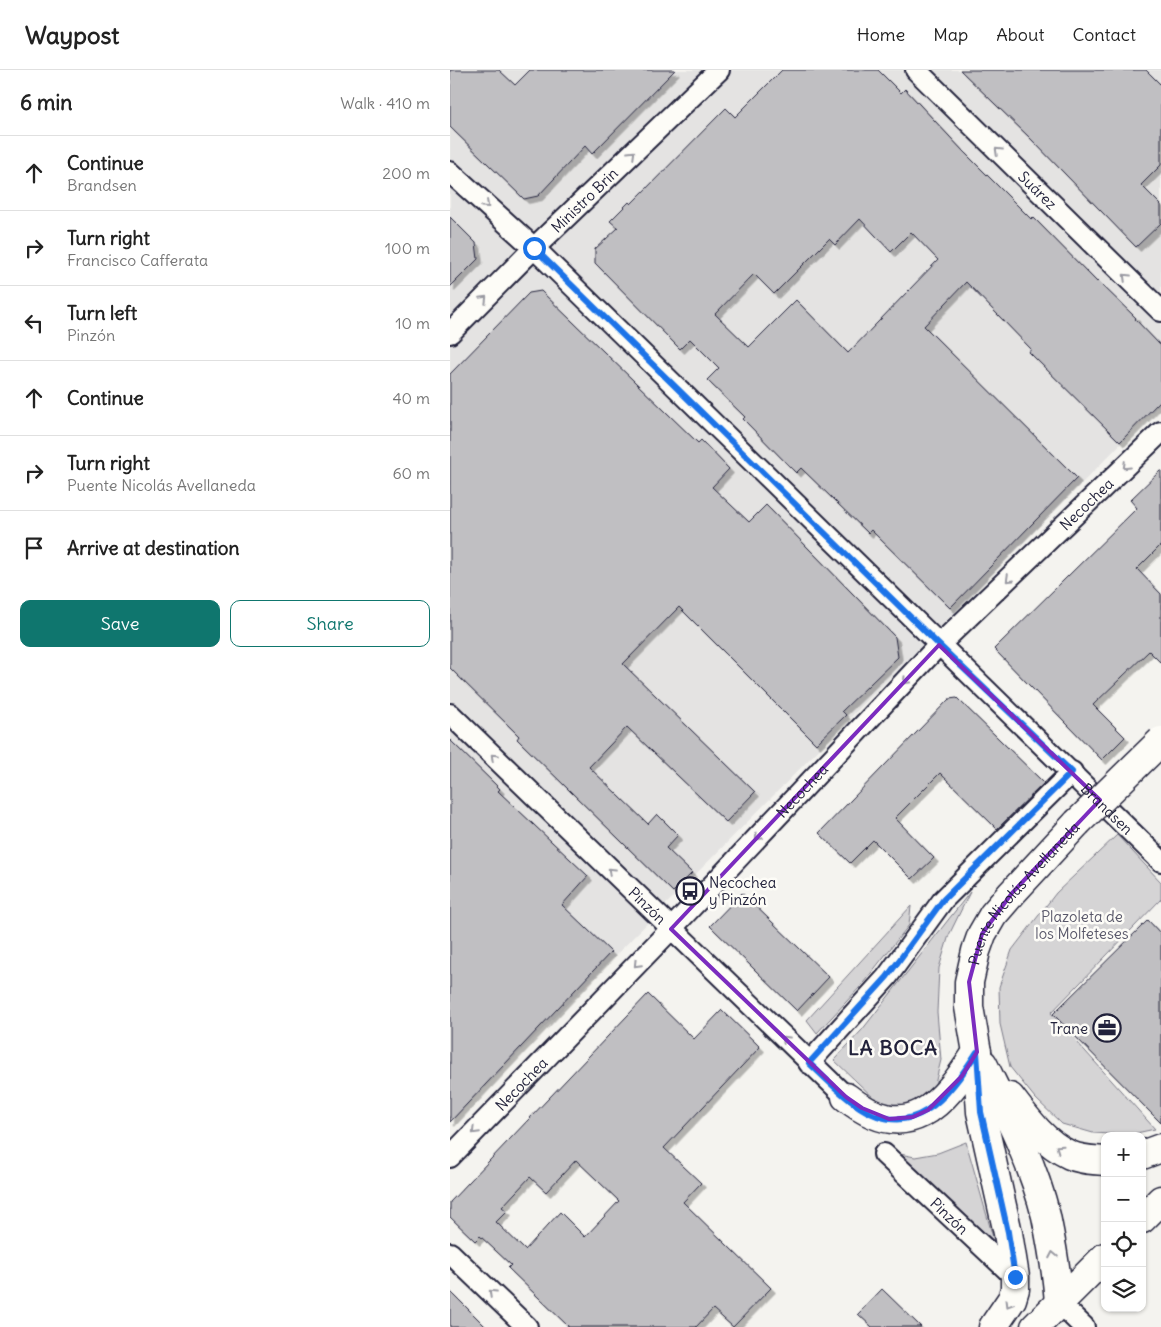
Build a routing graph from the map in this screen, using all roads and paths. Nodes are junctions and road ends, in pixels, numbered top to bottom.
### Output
1 (719, 70) edge
2 (916, 70) edge
3 (450, 172) edge
4 (534, 248) junction
5 (1161, 311) edge
6 (450, 333) edge
7 (1161, 432) edge
8 (939, 645) junction
9 (450, 714) edge
10 (1161, 741) edge
11 (1072, 772) junction
12 (1161, 861) edge
13 (671, 929) junction
14 (977, 1052) junction
15 (809, 1063) junction
16 (846, 1096) joint
17 (1161, 1148) edge
18 (884, 1154) dead end
19 (1146, 1154) edge
20 (450, 1157) edge
21 (1101, 1161) edge
22 (1161, 1200) edge
23 (1146, 1215) edge
24 (450, 1253) edge
25 (1101, 1261) edge
26 (1015, 1277) junction
27 (1059, 1303) junction
28 (527, 1327) edge
29 (993, 1327) edge
30 (1035, 1327) edge
31 (1084, 1327) edge

4 -> 1 street, Ministro Brin
5 -> 2 street, Suárez
3 -> 4 street, Brandsen
6 -> 4 street, Ministro Brin
4 - 8 street, Brandsen
7 -> 8 street, Necochea
8 - 11 street, Brandsen
8 -> 13 street, Necochea
13 -> 9 street, Pinzón
10 - 14 main road, Puente Nicolás Avellaneda, bridge
11 - 12 street, Brandsen
11 - 15 street
15 -> 13 street, Pinzón
13 -> 20 street, Necochea
14 - 16 main road
21 -> 14 main road
14 - 26 main road, Puente Nicolás Avellaneda
27 -> 14 main road, Puente Nicolás Avellaneda
15 - 16 street, Pinzón
17 - 19 main road
18 - 26 street, Pinzón
22 - 23 main road
28 -> 24 street
25 - 27 main road
26 -> 29 main road, Puente Nicolás Avellaneda
27 - 30 main road
27 - 31 street

